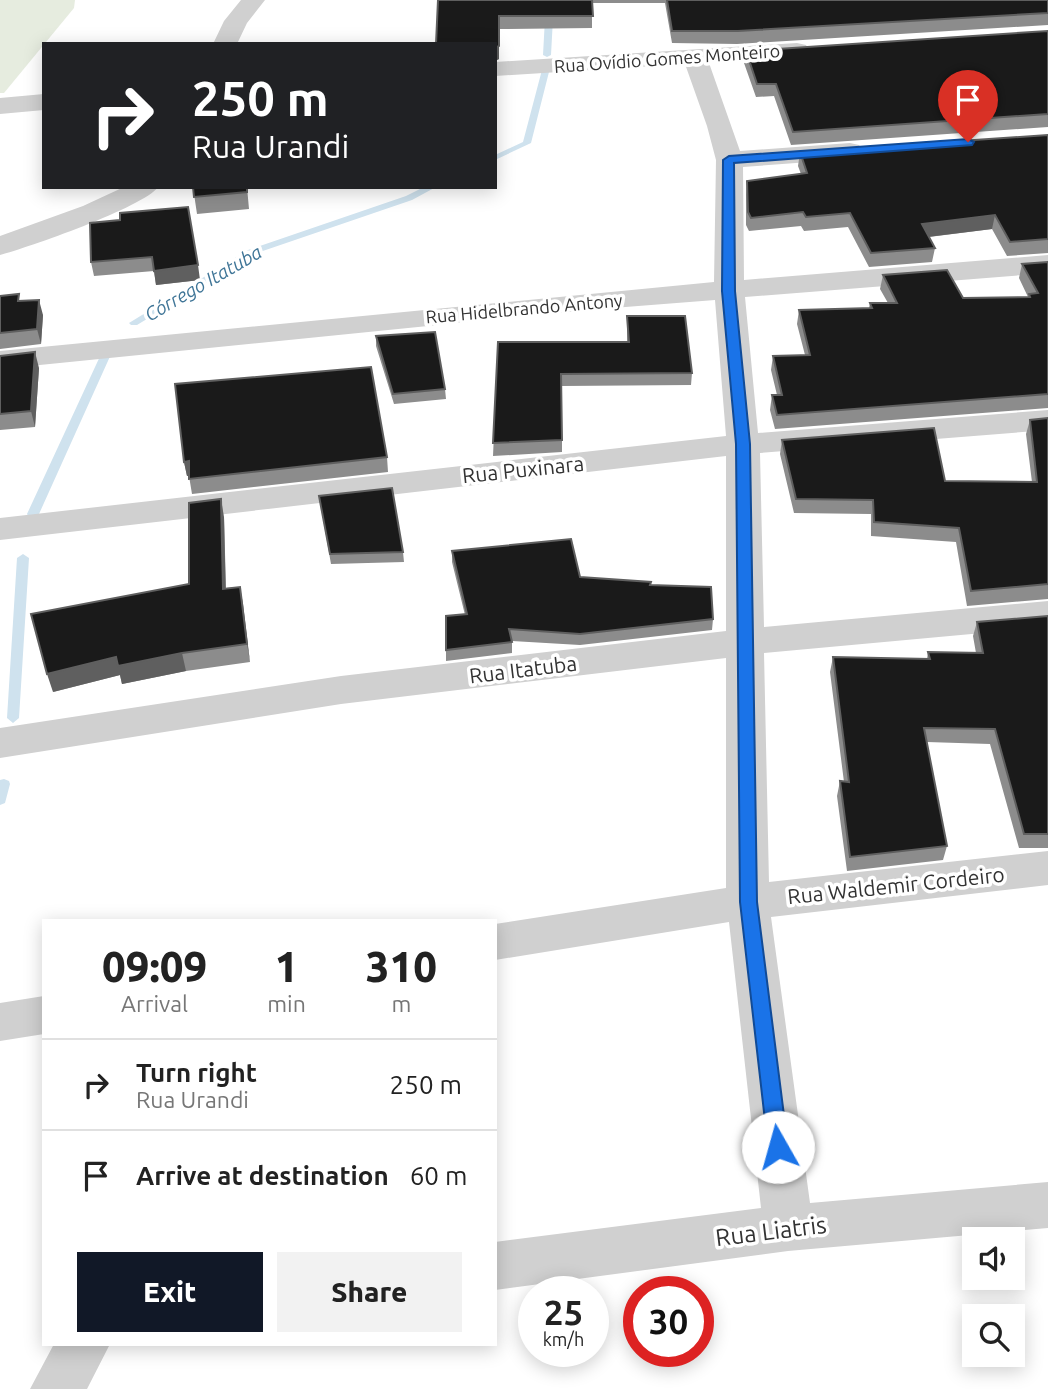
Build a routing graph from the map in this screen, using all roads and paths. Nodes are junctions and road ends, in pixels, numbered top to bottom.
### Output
1 (253, 0) edge
2 (226, 42) edge
3 (817, 48) edge
4 (694, 56) junction
5 (497, 69) edge
6 (42, 102) edge
7 (0, 106) edge
8 (881, 149) edge
9 (729, 160) junction
10 (140, 189) edge
11 (79, 215) junction
12 (0, 223) edge
13 (0, 246) edge
14 (1048, 264) edge
15 (729, 291) junction
16 (0, 360) edge
17 (1048, 420) edge
18 (743, 444) junction
19 (0, 529) edge
20 (1048, 614) edge
21 (747, 642) junction
22 (0, 743) edge
23 (1048, 868) edge
24 (748, 902) junction
25 (497, 942) edge
26 (42, 1015) edge
27 (0, 1022) edge
28 (1048, 1205) edge
29 (788, 1228) junction
30 (497, 1266) edge
31 (83, 1346) edge
32 (57, 1389) edge

1 - 2 street
3 - 4 street, Rua Ovídio Gomes Monteiro
4 - 5 street, Rua Ovídio Gomes Monteiro
4 - 9 street
6 - 7 street
8 - 9 street
9 - 15 street
10 - 11 street
11 - 12 street
11 - 13 street
14 - 15 street, Rua Hidelbrando Antony
15 - 16 street, Rua Hidelbrando Antony
15 - 18 street
17 - 18 street, Rua Puxinara
18 - 19 street, Rua Puxinara
18 - 21 street
20 - 21 street, Rua Itatuba
21 - 22 street, Rua Itatuba
21 - 24 street
23 - 24 street, Rua Waldemir Cordeiro
24 - 25 street, Rua Waldemir Cordeiro
24 - 29 street
26 - 27 street
28 - 29 street, Rua Liatris
29 - 30 street, Rua Liatris
31 - 32 street

